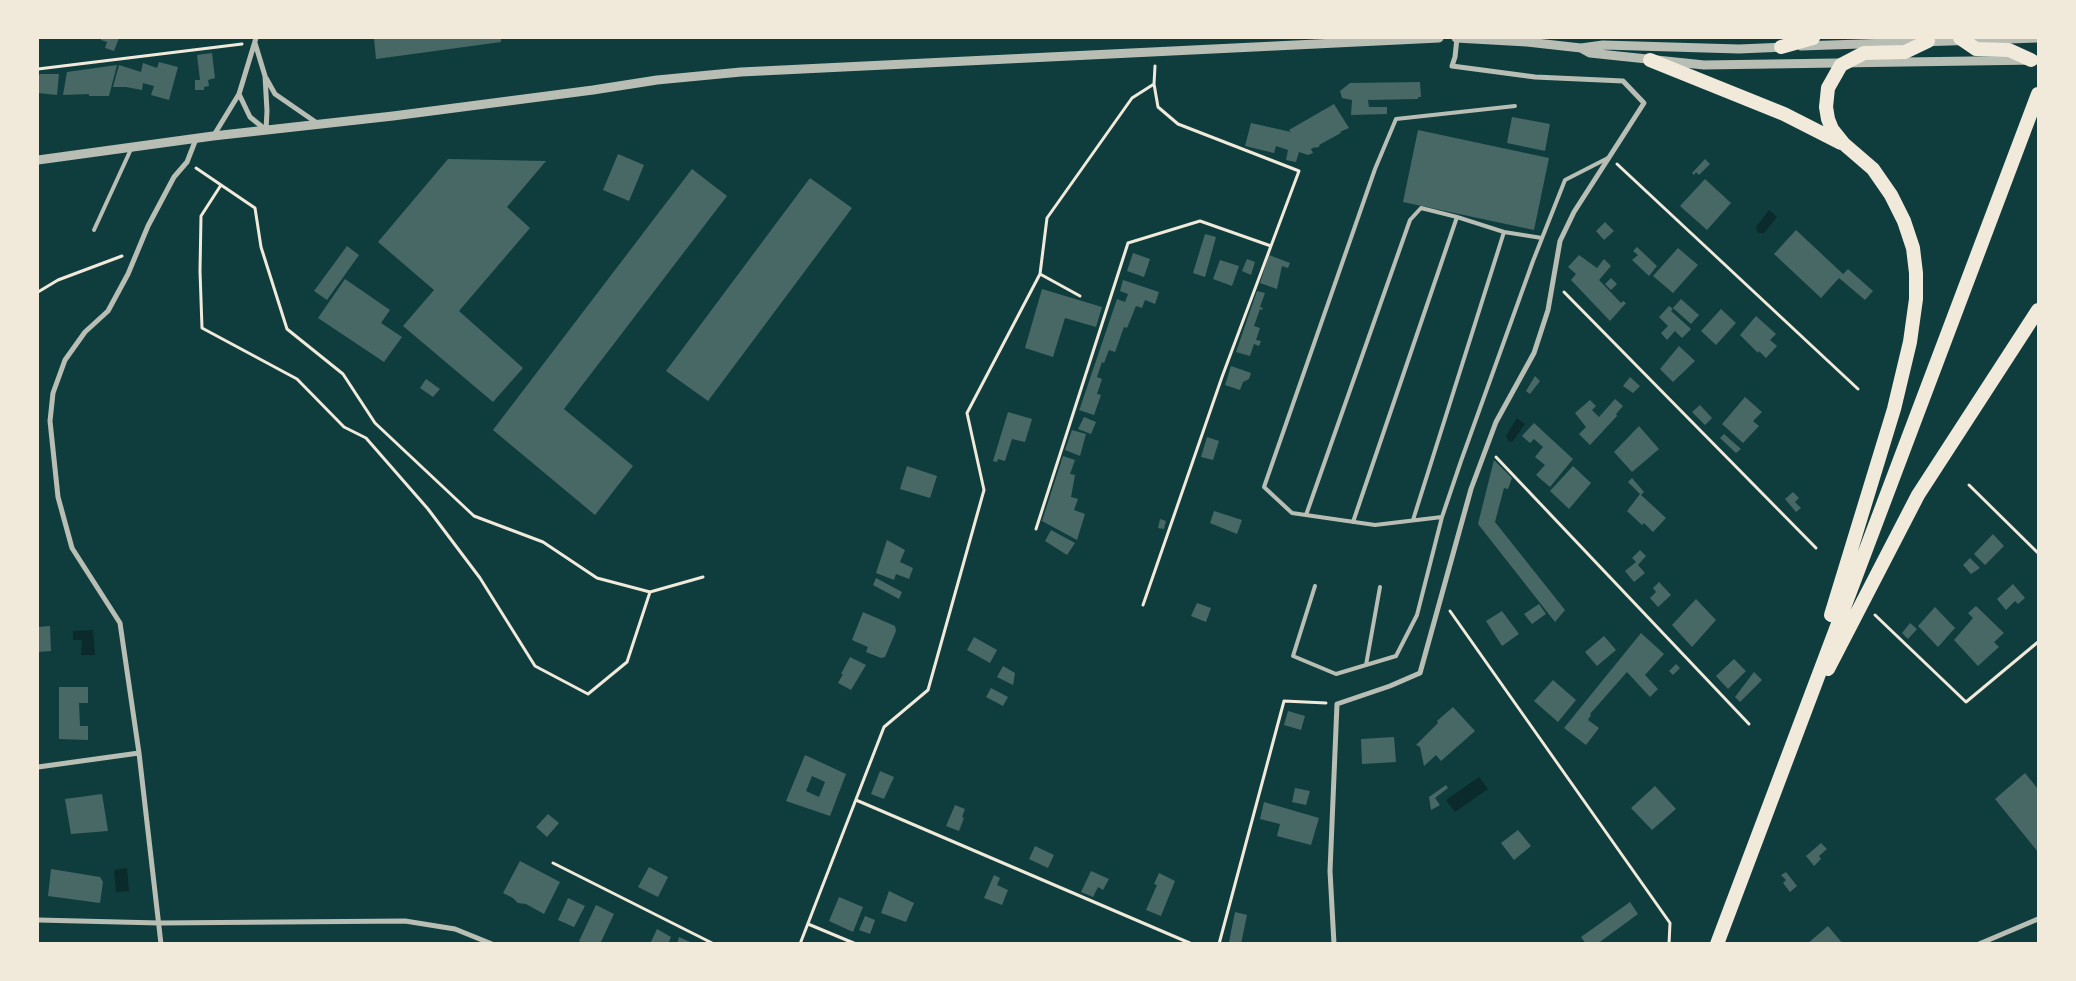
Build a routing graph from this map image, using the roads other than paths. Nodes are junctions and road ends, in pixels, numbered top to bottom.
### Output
1 (1439, 38) edge
2 (1456, 38) edge
3 (1471, 38) edge
4 (1813, 38) edge
5 (2014, 38) edge
6 (2038, 38) edge
7 (1961, 39) edge
8 (255, 40) edge
9 (1928, 41) junction
10 (1782, 47) junction
11 (1581, 48) junction
12 (1650, 60) junction
13 (2031, 60) edge
14 (1841, 65) junction
15 (265, 76) junction
16 (239, 94) junction
17 (2038, 94) edge
18 (1515, 106) dead end
19 (317, 123) junction
20 (266, 130) junction
21 (213, 136) junction
22 (196, 139) junction
23 (1844, 144) junction
24 (132, 147) junction
25 (1610, 157) junction
26 (38, 160) edge
27 (1457, 217) junction
28 (94, 230) dead end
29 (1504, 232) junction
30 (1542, 238) junction
31 (2038, 310) edge
32 (1306, 515) junction
33 (1442, 517) junction
34 (1413, 520) junction
35 (1354, 522) junction
36 (1315, 586) dead end
37 (1380, 587) dead end
38 (1366, 665) junction
39 (1798, 726) junction
40 (138, 753) junction
41 (38, 767) edge
42 (2038, 919) edge
43 (38, 920) edge
44 (159, 923) junction
45 (161, 944) edge
46 (492, 944) edge
47 (1334, 944) edge
48 (1717, 944) edge
49 (1979, 944) edge

1 - 19 street
2 - 3 street
2 - 25 street
3 - 11 street
4 - 10 highway
5 - 6 street
5 - 7 street
7 - 9 street
7 - 13 highway
8 - 15 street
8 - 16 street
9 - 10 street
9 - 14 highway
10 - 11 street
11 - 12 street
12 - 14 street
12 - 23 highway
13 - 14 street
14 - 23 highway
15 - 19 street
15 - 20 street
16 - 20 street
16 - 21 street
17 - 39 highway
18 - 32 lane
19 - 20 street
20 - 21 street
21 - 22 street
22 - 24 street
22 - 40 street
23 - 39 highway
24 - 26 street
24 - 28 lane
25 - 30 lane
25 - 47 street
27 - 29 lane
27 - 32 lane
27 - 35 lane
29 - 30 lane
29 - 34 lane
30 - 33 lane
31 - 39 highway
32 - 35 lane
33 - 34 lane
33 - 38 lane
34 - 35 lane
36 - 38 lane
37 - 38 lane
39 - 48 highway
40 - 41 street
40 - 44 street
42 - 49 street
43 - 44 street
44 - 45 street
44 - 46 street

